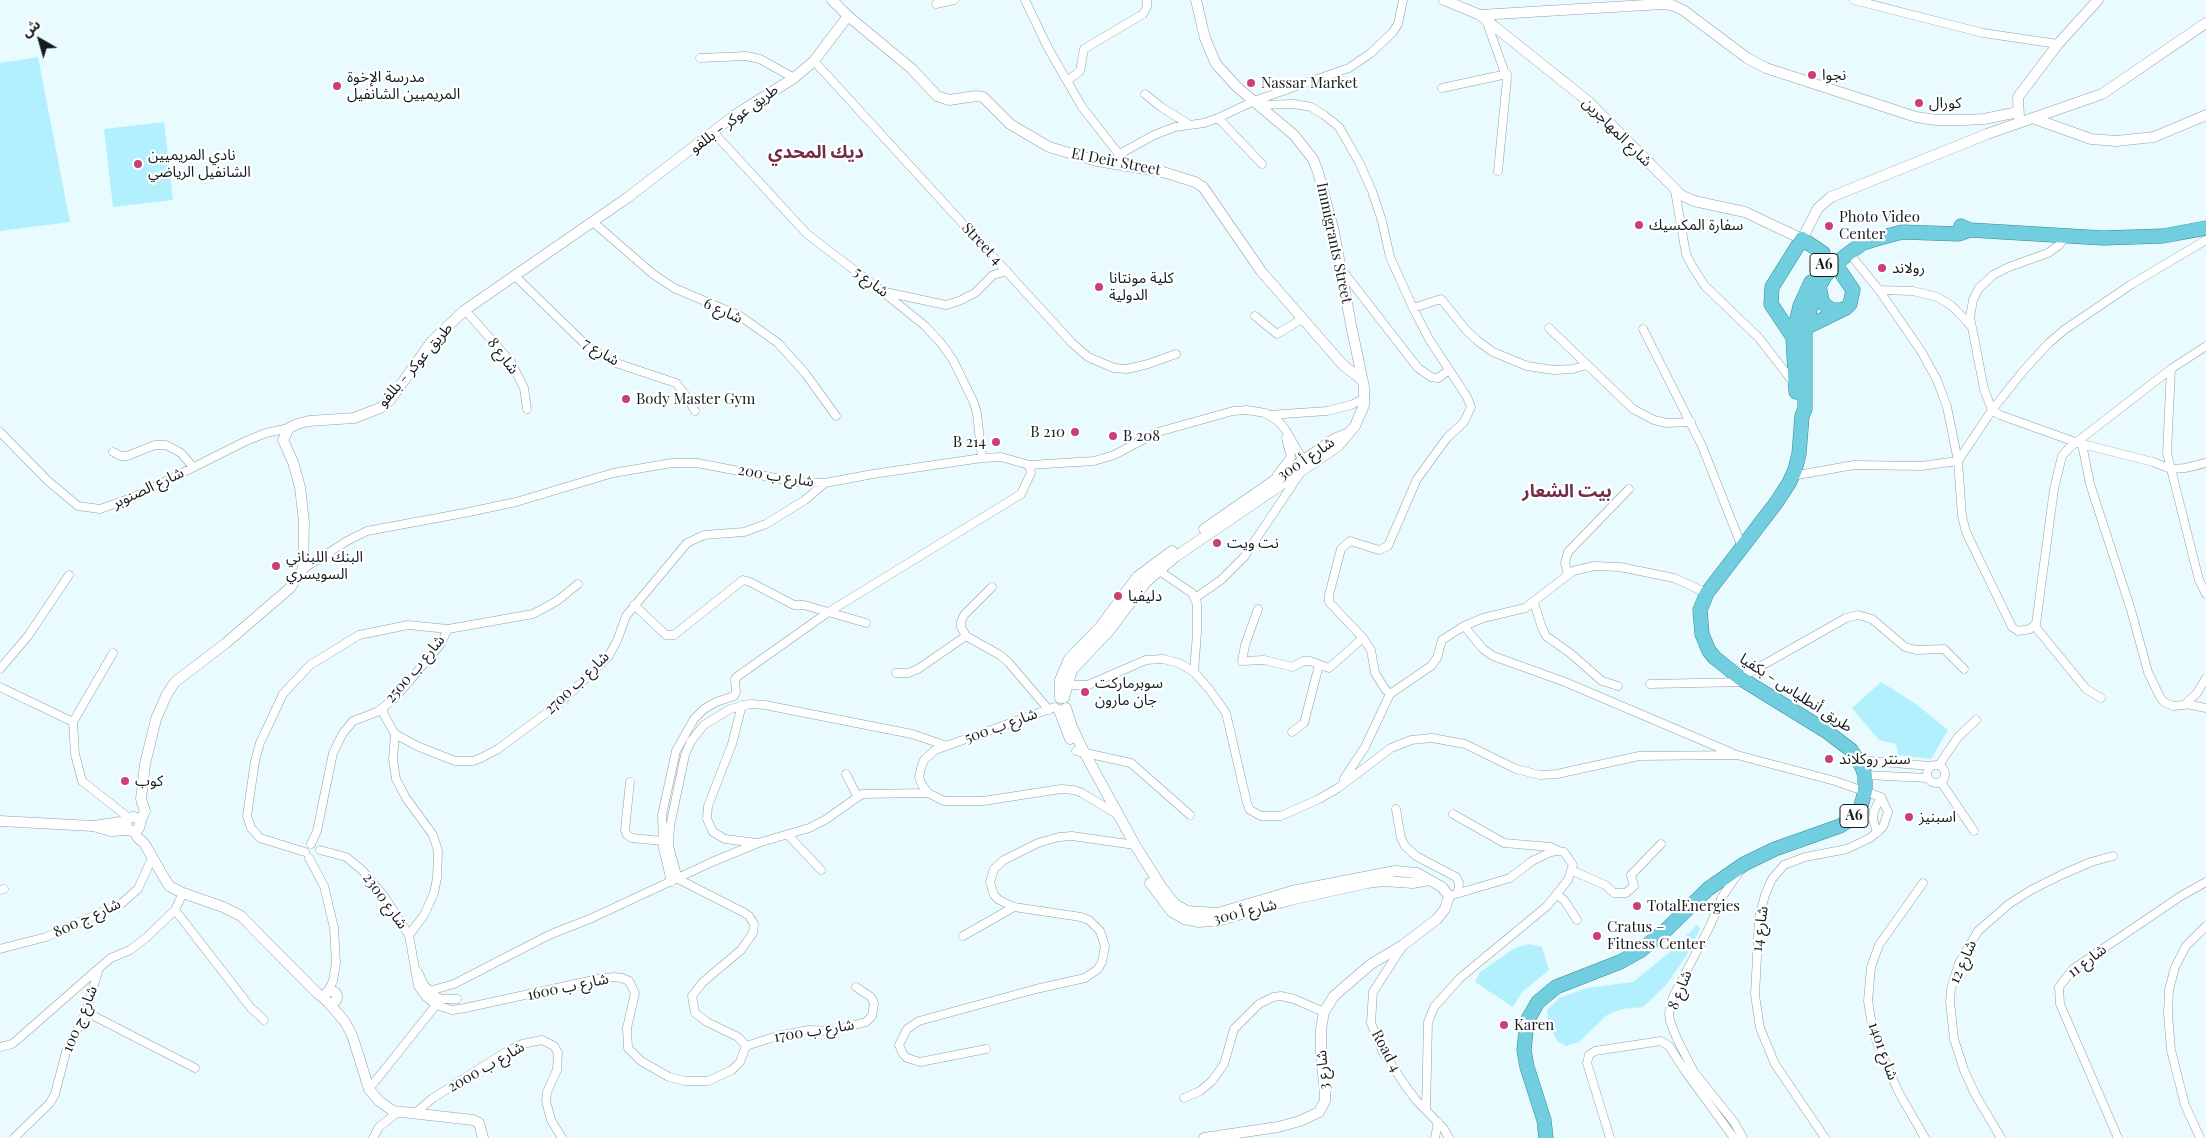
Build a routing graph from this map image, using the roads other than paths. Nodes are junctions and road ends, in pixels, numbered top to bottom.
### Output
1 (832, 0) edge
2 (954, 0) edge
3 (1025, 0) edge
4 (1147, 0) edge
5 (1196, 0) edge
6 (1403, 0) edge
7 (1444, 0) edge
8 (1854, 0) edge
9 (2098, 0) edge
10 (936, 4) dead end
11 (848, 16) junction
12 (1483, 17) junction
13 (2206, 23) edge
14 (2058, 44) junction
15 (700, 58) dead end
16 (814, 61) junction
17 (1506, 74) junction
18 (794, 78) junction
19 (1067, 81) junction
20 (1442, 88) dead end
21 (1145, 94) dead end
22 (1256, 103) junction
23 (2018, 112) junction
24 (2206, 115) edge
25 (1218, 118) junction
26 (2035, 119) junction
27 (2020, 123) junction
28 (1190, 125) junction
29 (714, 133) junction
30 (1118, 155) junction
31 (1262, 164) dead end
32 (1128, 166) junction
33 (1498, 171) dead end
34 (1675, 191) junction
35 (593, 222) junction
36 (2206, 228) edge
37 (1970, 230) junction
38 (2066, 236) junction
39 (1802, 239) junction
40 (2206, 240) edge
41 (1823, 253) dead end
42 (1849, 253) junction
43 (998, 260) junction
44 (1341, 268) junction
45 (1007, 271) junction
46 (1840, 271) dead end
47 (514, 275) junction
48 (993, 275) junction
49 (1819, 286) junction
50 (1879, 290) junction
51 (883, 292) junction
52 (1802, 299) junction
53 (1773, 307) junction
54 (1413, 308) junction
55 (465, 310) junction
56 (1839, 310) junction
57 (1255, 316) dead end
58 (1302, 319) junction
59 (1549, 328) dead end
60 (1805, 328) junction
61 (1972, 328) junction
62 (1643, 329) dead end
63 (1793, 337) junction
64 (2206, 346) edge
65 (1176, 354) dead end
66 (1588, 365) junction
67 (2171, 369) junction
68 (1449, 370) junction
69 (1361, 379) junction
70 (1796, 385) junction
71 (1365, 398) junction
72 (527, 409) dead end
73 (1992, 410) junction
74 (695, 411) dead end
75 (1269, 415) junction
76 (836, 416) dead end
77 (1802, 416) junction
78 (1691, 422) junction
79 (1281, 424) junction
80 (289, 428) junction
81 (0, 432) edge
82 (1347, 434) joint
83 (2080, 443) junction
84 (113, 452) dead end
85 (982, 458) junction
86 (1958, 461) junction
87 (2206, 463) edge
88 (1305, 464) junction
89 (1029, 465) junction
90 (192, 467) junction
91 (2171, 469) junction
92 (1792, 476) junction
93 (825, 483) junction
94 (1268, 485) junction
95 (1629, 489) dead end
96 (1742, 547) junction
97 (1155, 568) junction
98 (303, 569) junction
99 (70, 575) dead end
100 (1568, 575) junction
101 (578, 584) dead end
102 (992, 587) dead end
103 (1707, 593) junction
104 (2206, 594) edge
105 (1195, 598) junction
106 (1534, 602) junction
107 (634, 604) junction
108 (1258, 610) dead end
109 (827, 613) junction
110 (866, 623) dead end
111 (2034, 625) junction
112 (1464, 626) junction
113 (448, 629) junction
114 (966, 636) junction
115 (1363, 638) junction
116 (113, 653) dead end
117 (1079, 655) junction
118 (1319, 665) junction
119 (0, 669) edge
120 (1964, 669) dead end
121 (1194, 672) junction
122 (896, 673) dead end
123 (2206, 678) edge
124 (1743, 680) junction
125 (1650, 684) dead end
126 (1067, 685) junction
127 (1618, 686) dead end
128 (0, 687) edge
129 (1390, 694) junction
130 (2101, 698) dead end
131 (2186, 704) junction
132 (742, 705) junction
133 (1059, 705) junction
134 (383, 708) junction
135 (2206, 708) edge
136 (1976, 720) dead end
137 (73, 722) junction
138 (1292, 732) dead end
139 (396, 734) junction
140 (1699, 740) junction
141 (948, 746) junction
142 (1080, 752) junction
143 (1699, 755) junction
144 (1737, 755) junction
145 (1858, 760) junction
146 (1939, 765) junction
147 (1930, 766) junction
148 (846, 774) dead end
149 (1865, 775) junction
150 (1928, 778) junction
151 (630, 782) dead end
152 (1941, 782) junction
153 (1338, 788) junction
154 (1865, 791) junction
155 (928, 793) junction
156 (857, 796) junction
157 (1880, 797) junction
158 (1867, 808) junction
159 (1107, 809) junction
160 (1396, 809) dead end
161 (1453, 814) dead end
162 (1190, 815) dead end
163 (1118, 816) junction
164 (661, 820) junction
165 (671, 820) junction
166 (0, 821) edge
167 (133, 824) junction
168 (1974, 831) dead end
169 (1877, 833) junction
170 (788, 835) junction
171 (662, 841) junction
172 (758, 844) junction
173 (1661, 844) dead end
174 (1132, 845) junction
175 (313, 851) junction
176 (1558, 851) junction
177 (2113, 856) dead end
178 (152, 858) junction
179 (1744, 864) junction
180 (821, 870) dead end
181 (1573, 872) junction
182 (675, 880) junction
183 (2206, 882) edge
184 (1923, 883) dead end
185 (183, 894) junction
186 (1454, 894) junction
187 (1557, 895) junction
188 (1014, 908) junction
189 (175, 910) junction
190 (1577, 920) dead end
191 (2206, 926) edge
192 (409, 934) junction
193 (963, 936) dead end
194 (1403, 946) junction
195 (0, 949) edge
196 (414, 964) junction
197 (99, 968) junction
198 (464, 978) junction
199 (856, 987) dead end
200 (429, 991) junction
201 (331, 996) junction
202 (457, 999) junction
203 (436, 1005) junction
204 (466, 1008) junction
205 (86, 1012) junction
206 (1324, 1012) junction
207 (264, 1020) dead end
208 (746, 1046) junction
209 (0, 1047) edge
210 (986, 1048) dead end
211 (195, 1068) dead end
212 (369, 1088) junction
213 (1184, 1098) dead end
214 (1426, 1110) junction
215 (398, 1112) junction
216 (414, 1114) junction
217 (1438, 1122) junction
218 (14, 1138) edge
219 (373, 1138) edge
220 (483, 1138) edge
221 (562, 1138) edge
222 (1204, 1138) edge
223 (1436, 1138) edge
224 (1449, 1138) edge
225 (1546, 1138) edge
226 (1610, 1138) edge
227 (1734, 1138) edge
228 (1744, 1138) edge
229 (1824, 1138) edge
230 (1925, 1138) edge
231 (2001, 1138) edge
232 (2118, 1138) edge
233 (2200, 1138) edge

1 - 11 street, El Deir Street
2 - 10 street
3 - 19 street
4 - 19 street
5 - 22 street, Immigrants Street
6 - 22 street
7 - 12 street, شارع المهاجرين
8 - 14 street
9 - 14 street
11 - 16 street, طريق عوكر - بللفو
11 - 32 street, El Deir Street
12 - 17 street
12 - 23 street
12 - 34 street, شارع المهاجرين
13 - 26 street
14 - 23 street
15 - 18 street
16 - 18 street, طريق عوكر - بللفو
16 - 43 street, Street 4
17 - 20 street
17 - 33 street
18 - 29 street, طريق عوكر - بللفو
19 - 30 street
21 - 28 street
22 - 25 street
22 - 44 street, Immigrants Street
22 - 54 street
23 - 27 street
24 - 26 street
25 - 28 street
25 - 31 street
26 - 27 street
27 - 39 street
28 - 30 street
29 - 35 street, طريق عوكر - بللفو
29 - 51 street, شارع 5
30 - 32 street
32 - 58 street, El Deir Street
34 - 39 street, شارع المهاجرين
34 - 70 street
35 - 47 street, طريق عوكر - بللفو
35 - 76 street, شارع 6
36 - 38 highway, A6
37 - 38 highway, A6
37 - 42 highway, A6
37 - 52 highway, A6
38 - 61 street
39 - 41 highway
39 - 53 highway
40 - 73 street
42 - 49 highway, A6
42 - 50 street
43 - 45 street, Street 4
43 - 48 street
44 - 68 street
44 - 69 street, Immigrants Street
45 - 48 street
45 - 65 street, Street 4
46 - 56 highway
47 - 55 street, طريق عوكر - بللفو
47 - 74 street, شارع 7
48 - 51 street
49 - 56 highway
49 - 60 highway, A6
50 - 61 street
50 - 86 street
51 - 85 street, شارع 5
52 - 53 highway
52 - 63 highway, A6
53 - 63 highway
54 - 66 street
54 - 68 street
55 - 72 street, شارع 8
55 - 80 street, طريق عوكر - بللفو
56 - 60 highway
57 - 58 street
58 - 69 street, El Deir Street
59 - 66 street
60 - 77 highway, A6
61 - 73 street
62 - 78 street
63 - 70 highway, A6
64 - 67 street
66 - 78 street
67 - 83 street
67 - 91 street
68 - 115 street
69 - 71 street, Immigrants Street
70 - 77 highway, A6
71 - 75 street
71 - 82 street, Immigrants Street
73 - 83 street
73 - 86 street
75 - 79 street, شارع ب 200
75 - 89 street, شارع ب 200
77 - 92 highway, طريق أنطلياس - بكفيا / A6
78 - 96 street
79 - 88 street, شارع ب 200
79 - 94 street
80 - 90 street, شارع الصنوبر
80 - 98 street
81 - 90 street, شارع الصنوبر
82 - 88 street, شارع أ 300
83 - 91 street
83 - 111 street
83 - 131 street
84 - 90 street
85 - 89 street, شارع ب 200
85 - 93 street, شارع ب 200
86 - 92 street
86 - 111 street
87 - 91 street
88 - 94 street, شارع أ 300
88 - 97 street, شارع أ 300
88 - 105 street
89 - 109 street
91 - 104 street
92 - 96 highway, طريق أنطلياس - بكفيا / A6
93 - 98 street, شارع ب 200
93 - 107 street, شارع ب 2700
94 - 97 street, شارع أ 300
95 - 100 street
96 - 103 highway, طريق أنطلياس - بكفيا / A6
97 - 105 street
97 - 117 street, شارع أ 300
98 - 167 street
99 - 119 street
100 - 103 street
100 - 106 street
101 - 113 street, شارع ب 2500
102 - 114 street
103 - 124 highway, طريق أنطلياس - بكفيا / A6
105 - 121 street
106 - 112 street
106 - 127 street
107 - 109 street
107 - 139 street, شارع ب 2700
108 - 118 street
109 - 110 street
109 - 164 street
111 - 130 street
112 - 129 street
112 - 140 street
113 - 134 street, شارع ب 2500
113 - 175 street, شارع ب 2500
114 - 122 street
114 - 133 street
115 - 118 street
115 - 129 street
116 - 137 street
117 - 126 street, شارع أ 300
117 - 133 street, شارع أ 300
118 - 138 street
120 - 124 street
121 - 126 street
121 - 153 street
123 - 131 street
124 - 125 street
124 - 145 highway, طريق أنطلياس - بكفيا / A6
126 - 133 street, شارع أ 300
128 - 137 street
129 - 153 street
131 - 135 street
132 - 141 street
132 - 165 street
132 - 172 street
133 - 141 street, شارع ب 500
133 - 142 street, شارع أ 300
134 - 139 street
134 - 175 street, شارع ب 2500
136 - 146 street
137 - 167 street
139 - 192 street
140 - 143 street
140 - 144 street
141 - 155 street, شارع ب 500
142 - 159 street, شارع أ 300
142 - 162 street
142 - 163 street, شارع أ 300
143 - 144 street
143 - 153 street
144 - 154 street
145 - 147 street
145 - 149 highway, طريق أنطلياس - بكفيا / A6
146 - 147 street
146 - 152 street
147 - 150 street
148 - 156 street
149 - 150 street
149 - 154 highway, طريق أنطلياس - بكفيا / A6
150 - 152 street
151 - 171 street
152 - 168 street
154 - 157 street
154 - 158 highway, طريق أنطلياس - بكفيا / A6
155 - 156 street
155 - 159 street
156 - 170 street
157 - 158 street
157 - 169 street
158 - 169 street
158 - 179 highway, A6
159 - 163 street
159 - 174 street, شارع أ 300
160 - 186 street
161 - 176 street
163 - 174 street, شارع أ 300
164 - 165 street
164 - 171 street
165 - 182 street
166 - 167 street
167 - 178 street
169 - 229 street, شارع 14
170 - 172 street
170 - 180 street
171 - 182 street
172 - 182 street
173 - 181 street
174 - 186 street, شارع أ 300
174 - 188 street
175 - 192 street, شارع 2300
175 - 201 street
176 - 181 street
176 - 186 street
177 - 231 street, شارع 12
178 - 185 street
178 - 195 street, شارع ج 800
179 - 225 highway, A6
179 - 228 street, شارع 8
181 - 187 street
182 - 198 street
182 - 208 street
183 - 232 street, شارع 11
184 - 230 street, شارع 1401
185 - 189 street, شارع ج 100
185 - 201 street
186 - 194 street
187 - 190 street
187 - 214 street
188 - 193 street
188 - 210 street
189 - 197 street, شارع ج 100
189 - 207 street
191 - 233 street
192 - 196 street, شارع 2300
194 - 206 street, شارع 3
194 - 214 street, Road 4
196 - 200 street
196 - 203 street
197 - 205 street, شارع ج 100
197 - 209 street
198 - 200 street
198 - 202 street
199 - 208 street, شارع ب 1700
200 - 202 street
201 - 212 street
202 - 204 street
203 - 204 street, شارع ب 1600
203 - 212 street
204 - 208 street, شارع ب 1600
205 - 211 street
205 - 218 street, شارع ج 100
206 - 213 street
206 - 222 street, شارع 3
212 - 215 street
214 - 217 street, Road 4
215 - 216 street
215 - 219 street
216 - 220 street
216 - 221 street, شارع ب 2000
217 - 223 street
217 - 224 street, Road 4
226 - 227 street

